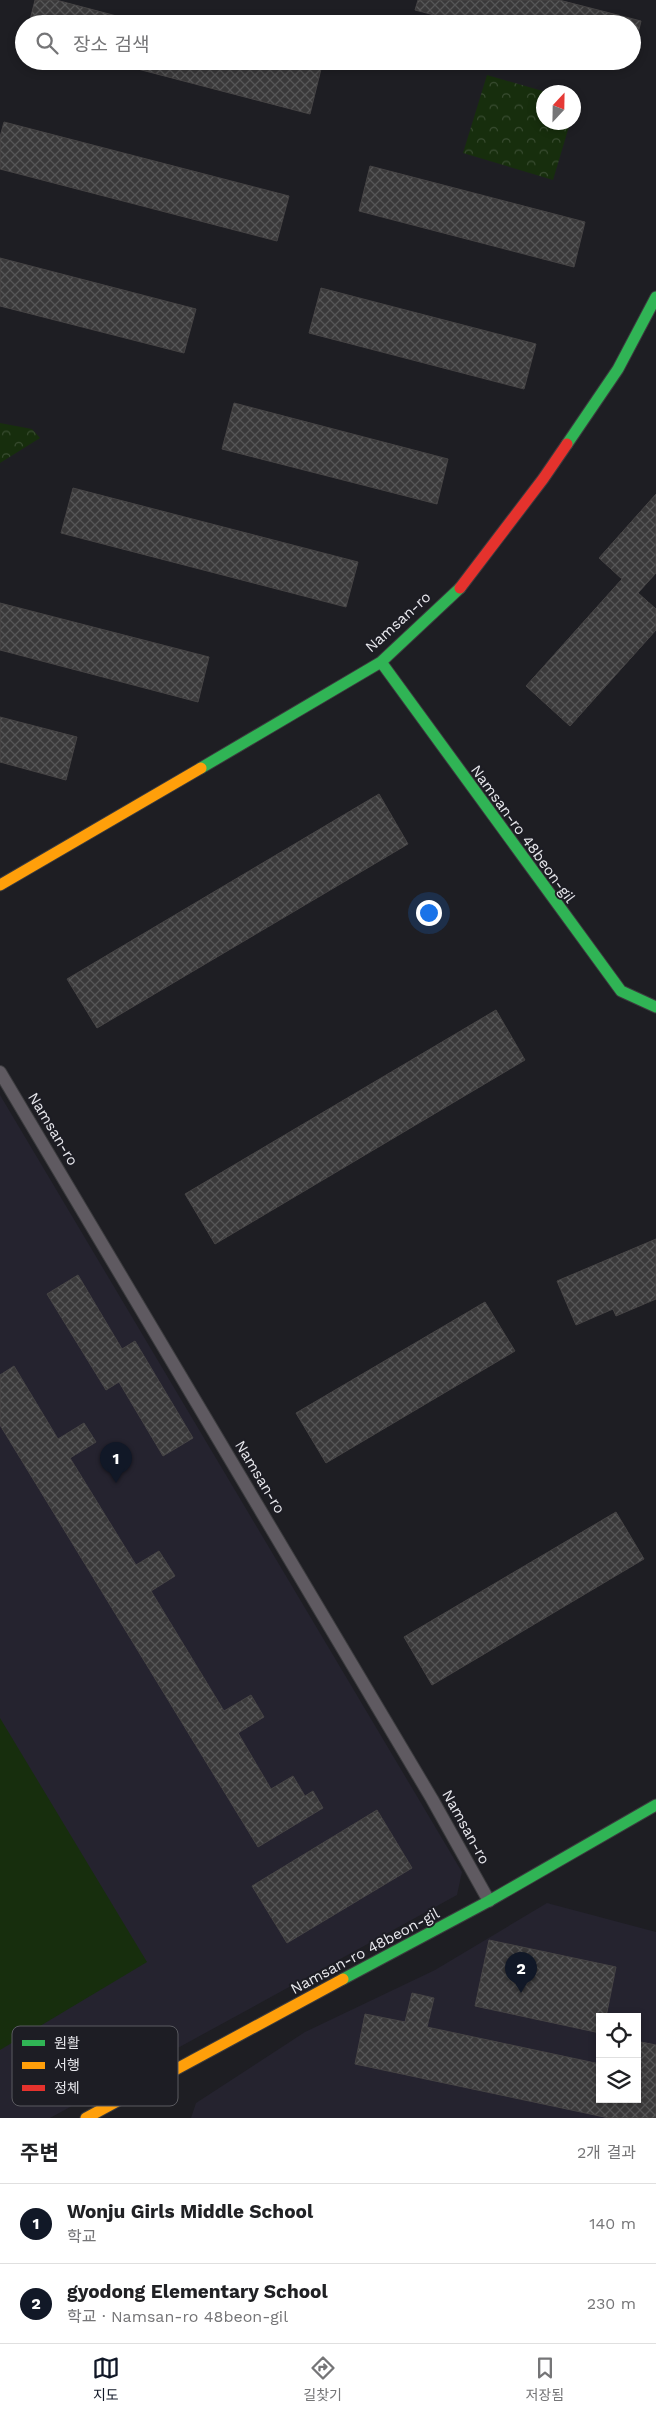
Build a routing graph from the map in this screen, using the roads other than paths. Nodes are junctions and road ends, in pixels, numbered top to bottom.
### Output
1 (656, 297) edge
2 (381, 662) junction
3 (0, 885) edge
4 (656, 1007) edge
5 (0, 1072) edge
6 (656, 1805) edge
7 (489, 1901) junction
8 (178, 2068) edge
9 (108, 2106) edge
10 (86, 2118) edge

1 - 2 street, Namsan-ro
2 - 3 street, Namsan-ro
2 - 4 street, Namsan-ro 48beon-gil
5 - 7 lane, Namsan-ro
6 - 7 street, Namsan-ro 48beon-gil
7 - 8 street, Namsan-ro 48beon-gil
9 - 10 street, Namsan-ro 48beon-gil

